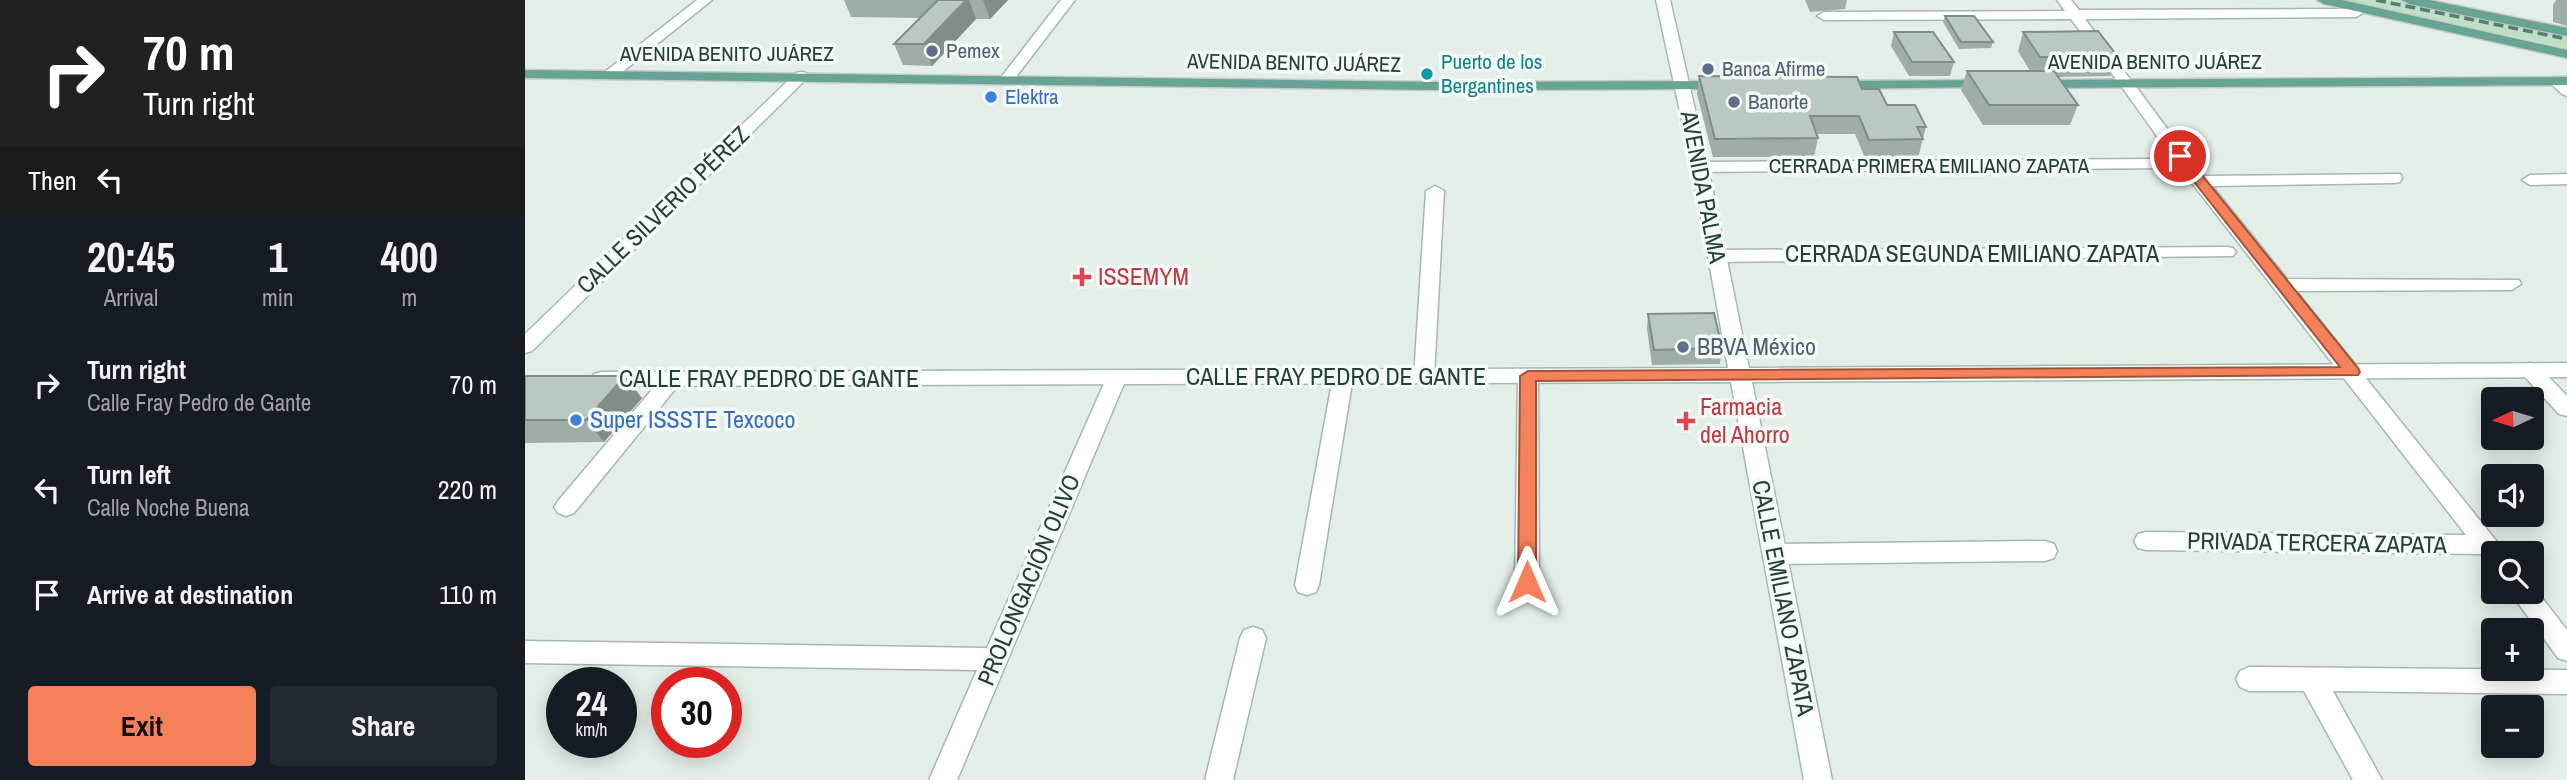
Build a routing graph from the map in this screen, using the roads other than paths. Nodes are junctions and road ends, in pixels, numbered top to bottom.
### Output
1 (705, 0) edge
2 (1068, 0) edge
3 (1663, 0) edge
4 (2064, 0) edge
5 (2324, 0) edge
6 (2409, 0) edge
7 (2356, 13) dead end
8 (1824, 16) dead end
9 (2076, 17) junction
10 (2567, 32) edge
11 (2567, 54) edge
12 (525, 74) edge
13 (611, 74) junction
14 (801, 76) junction
15 (1007, 79) junction
16 (2126, 83) junction
17 (2563, 84) edge
18 (1682, 85) junction
19 (1738, 85) edge
20 (1822, 85) edge
21 (2159, 164) dead end
22 (1700, 167) junction
23 (2394, 178) dead end
24 (2567, 179) edge
25 (2530, 180) dead end
26 (2199, 181) junction
27 (1435, 191) dead end
28 (2227, 252) dead end
29 (1716, 256) junction
30 (2512, 284) dead end
31 (2283, 285) junction
32 (525, 346) edge
33 (2529, 370) junction
34 (2567, 370) edge
35 (2352, 372) junction
36 (1740, 374) junction
37 (1528, 376) junction
38 (1343, 377) junction
39 (1424, 377) junction
40 (579, 379) edge
41 (673, 379) junction
42 (1116, 379) junction
43 (2567, 409) edge
44 (566, 507) dead end
45 (2147, 541) dead end
46 (2485, 541) edge
47 (2481, 549) edge
48 (2045, 551) dead end
49 (1775, 554) junction
50 (1527, 582) dead end
51 (1307, 585) dead end
52 (2532, 604) edge
53 (1252, 638) dead end
54 (2567, 650) edge
55 (525, 652) edge
56 (995, 659) junction
57 (2249, 679) dead end
58 (2312, 680) junction
59 (2567, 682) edge
60 (943, 780) edge
61 (1220, 780) edge
62 (1818, 780) edge
63 (2368, 780) edge

1 - 13 street
2 - 15 street
3 - 18 street, AVENIDA PALMA
4 - 9 street
5 - 11 main road
6 - 10 main road
7 - 9 street
8 - 9 street
9 - 16 street
12 - 13 main road, AVENIDA BENITO JUÁREZ
13 - 14 main road, AVENIDA BENITO JUÁREZ
14 - 15 main road, AVENIDA BENITO JUÁREZ
14 - 32 street, CALLE SILVERIO PÉREZ
15 - 18 main road, AVENIDA BENITO JUÁREZ
16 - 17 main road, AVENIDA BENITO JUÁREZ
16 - 20 main road, AVENIDA BENITO JUÁREZ
16 - 26 street
18 - 19 main road, AVENIDA BENITO JUÁREZ
18 - 22 street, AVENIDA PALMA
21 - 22 street, CERRADA PRIMERA EMILIANO ZAPATA
22 - 29 street, AVENIDA PALMA
23 - 26 street
24 - 25 street
26 - 31 street
27 - 39 street
28 - 29 street, CERRADA SEGUNDA EMILIANO ZAPATA
29 - 36 street, AVENIDA PALMA
30 - 31 street
31 - 35 street
33 - 34 street, CALLE FRAY PEDRO DE GANTE
33 - 35 street, CALLE FRAY PEDRO DE GANTE
33 - 43 street
35 - 36 street, CALLE FRAY PEDRO DE GANTE
35 - 46 street
36 - 37 street, CALLE FRAY PEDRO DE GANTE
36 - 49 street, CALLE EMILIANO ZAPATA
37 - 39 street, CALLE FRAY PEDRO DE GANTE
37 - 50 street
38 - 39 street, CALLE FRAY PEDRO DE GANTE
38 - 42 street, CALLE FRAY PEDRO DE GANTE
38 - 51 street
40 - 41 street, CALLE FRAY PEDRO DE GANTE
41 - 42 street, CALLE FRAY PEDRO DE GANTE
41 - 44 street
42 - 56 street, PROLONGACIÓN OLIVO
45 - 47 street, PRIVADA TERCERA ZAPATA
48 - 49 street
49 - 62 street, CALLE EMILIANO ZAPATA
52 - 54 street
53 - 61 street
55 - 56 street
56 - 60 street, PROLONGACIÓN OLIVO
57 - 58 street
58 - 59 street
58 - 63 street

